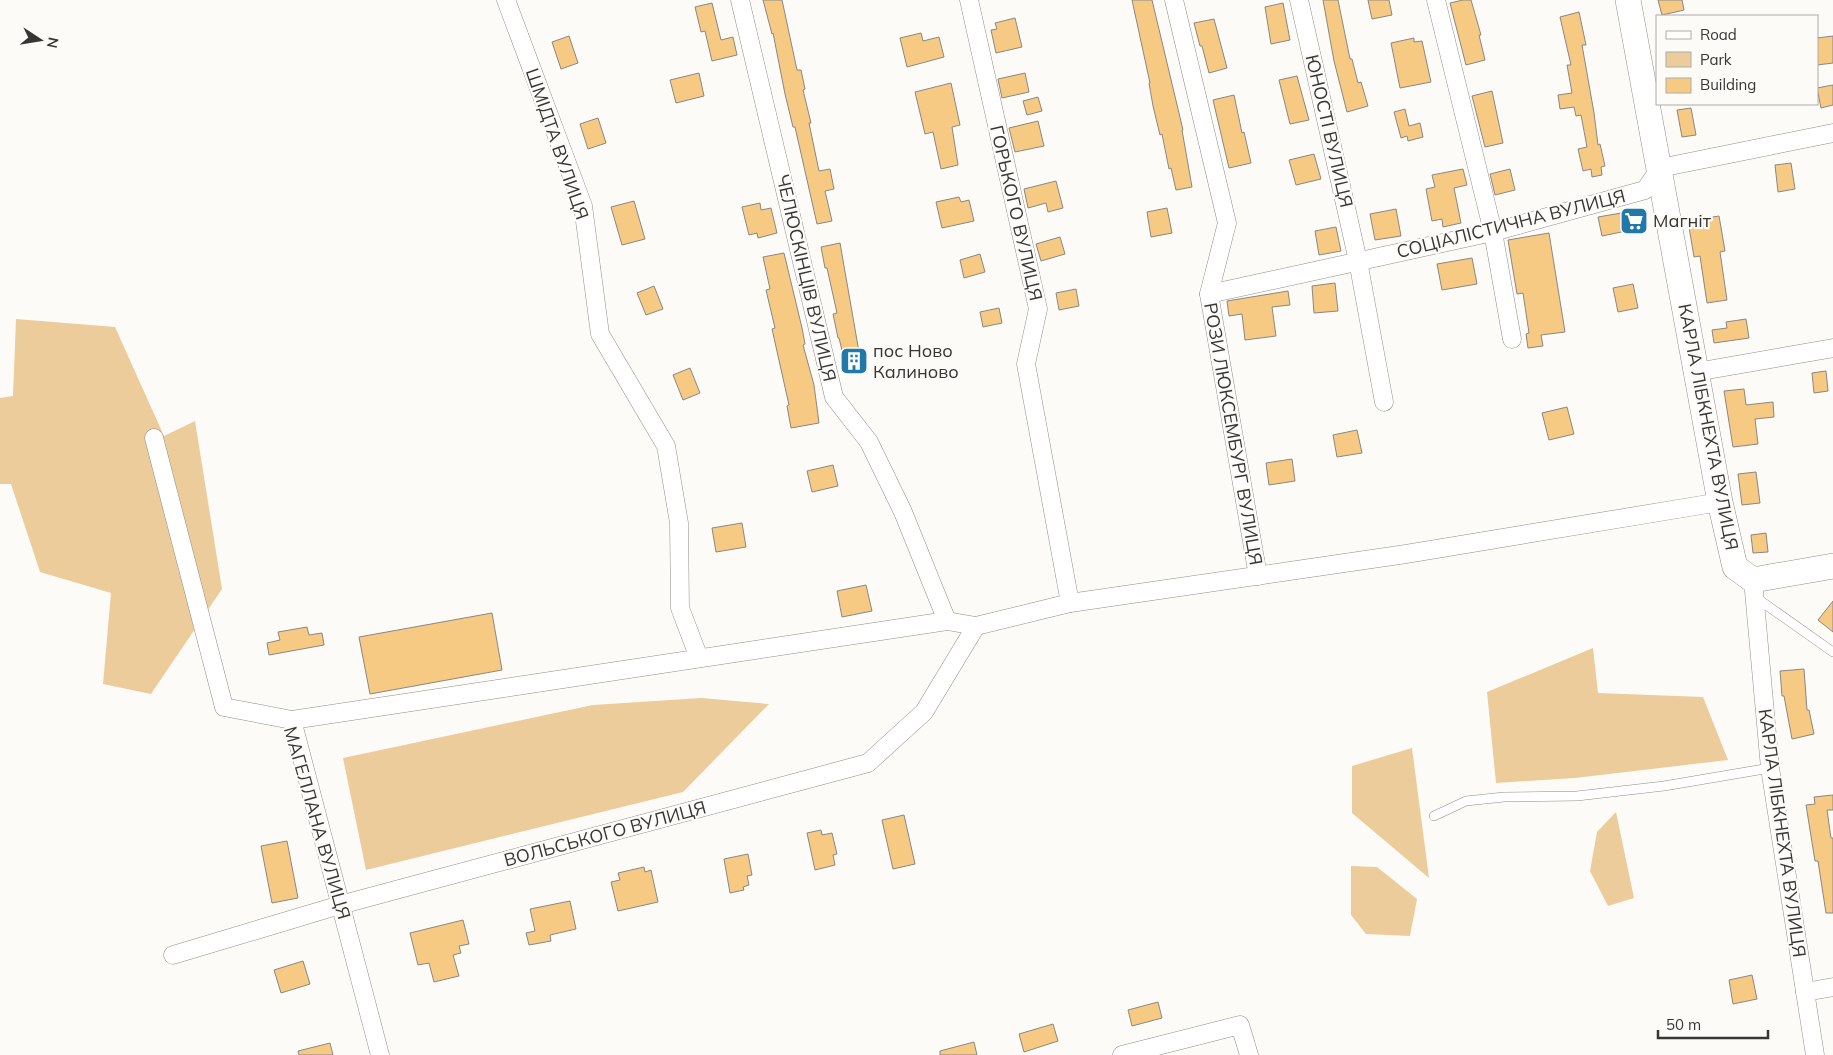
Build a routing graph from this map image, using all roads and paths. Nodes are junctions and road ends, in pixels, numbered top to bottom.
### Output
1 (506, 0) edge
2 (740, 0) edge
3 (969, 0) edge
4 (1174, 0) edge
5 (1299, 0) edge
6 (1436, 0) edge
7 (1628, 0) edge
8 (1833, 133) edge
9 (1660, 168) junction
10 (1493, 232) junction
11 (1358, 261) junction
12 (1209, 294) junction
13 (1512, 339) dead end
14 (1833, 348) edge
15 (1696, 372) junction
16 (1384, 402) dead end
17 (154, 438) dead end
18 (1720, 502) junction
19 (1833, 566) edge
20 (1258, 576) junction
21 (1754, 588) junction
22 (1070, 603) junction
23 (947, 621) junction
24 (976, 626) junction
25 (1833, 652) edge
26 (699, 658) junction
27 (292, 720) junction
28 (1770, 768) junction
29 (1434, 816) dead end
30 (340, 905) junction
31 (173, 955) dead end
32 (1833, 987) edge
33 (1805, 992) junction
34 (380, 1055) edge
35 (1122, 1055) edge
36 (1249, 1055) edge
37 (1815, 1055) edge

1 - 26 street, ШМІДТА ВУЛИЦЯ
2 - 23 street, ЧЕЛЮСКІНЦІВ ВУЛИЦЯ
3 - 22 street, ГОРЬКОГО ВУЛИЦЯ
4 - 12 street, РОЗИ ЛЮКСЕМБУРГ ВУЛИЦЯ
5 - 11 street, ЮНОСТІ ВУЛИЦЯ
6 - 10 street
7 - 9 street, КАРЛА ЛІБКНЕХТА ВУЛИЦЯ
8 - 9 street
9 - 10 street, СОЦІАЛІСТИЧНА ВУЛИЦЯ
9 - 15 street, КАРЛА ЛІБКНЕХТА ВУЛИЦЯ
10 - 11 street, СОЦІАЛІСТИЧНА ВУЛИЦЯ
10 - 13 street
11 - 12 street, СОЦІАЛІСТИЧНА ВУЛИЦЯ
11 - 16 street, ЮНОСТІ ВУЛИЦЯ
12 - 20 street, РОЗИ ЛЮКСЕМБУРГ ВУЛИЦЯ
14 - 15 street
15 - 18 street, КАРЛА ЛІБКНЕХТА ВУЛИЦЯ
17 - 27 street, МАГЕЛЛАНА ВУЛИЦЯ
18 - 20 street
18 - 21 street, КАРЛА ЛІБКНЕХТА ВУЛИЦЯ
19 - 21 street
20 - 22 street
21 - 25 lane
21 - 28 street, КАРЛА ЛІБКНЕХТА ВУЛИЦЯ
22 - 24 street
23 - 24 street
23 - 26 street
24 - 30 street, ВОЛЬСЬКОГО ВУЛИЦЯ
26 - 27 street
27 - 30 street, МАГЕЛЛАНА ВУЛИЦЯ
28 - 29 lane
28 - 33 street, КАРЛА ЛІБКНЕХТА ВУЛИЦЯ
30 - 31 street, ВОЛЬСЬКОГО ВУЛИЦЯ
30 - 34 street, МАГЕЛЛАНА ВУЛИЦЯ
32 - 33 street
33 - 37 street, КАРЛА ЛІБКНЕХТА ВУЛИЦЯ
35 - 36 street

